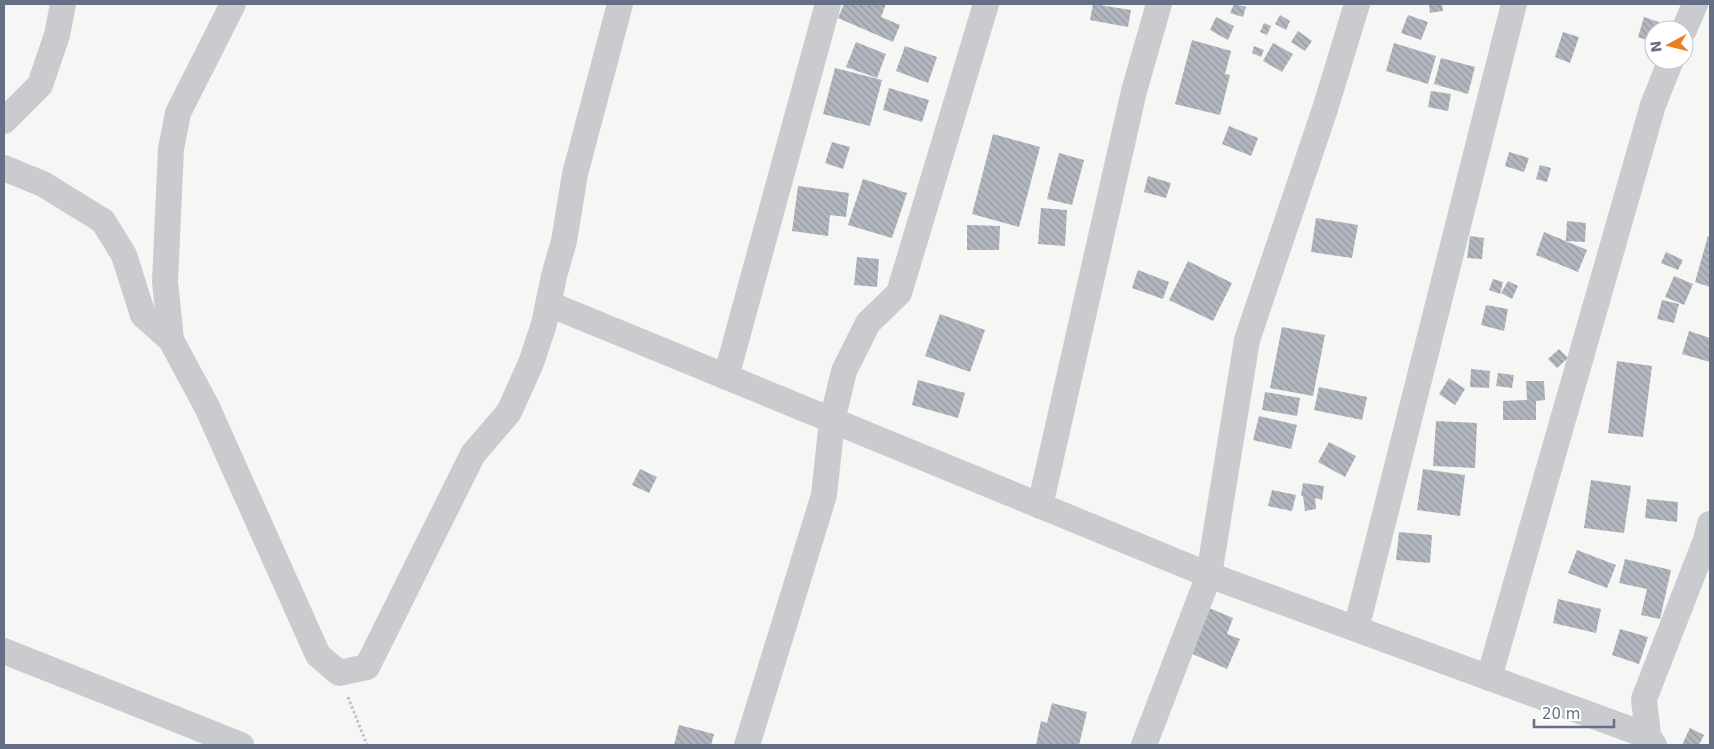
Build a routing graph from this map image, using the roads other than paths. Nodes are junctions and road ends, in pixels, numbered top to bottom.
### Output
1 (63, 4) edge
2 (233, 4) edge
3 (620, 4) edge
4 (828, 4) edge
5 (986, 4) edge
6 (1159, 4) edge
7 (1357, 4) edge
8 (1514, 4) edge
9 (1695, 4) edge
10 (1688, 20) edge
11 (1668, 70) edge
12 (4, 121) edge
13 (4, 168) edge
14 (549, 304) junction
15 (171, 340) junction
16 (726, 377) junction
17 (832, 421) junction
18 (1040, 506) junction
19 (1710, 524) edge
20 (1209, 575) junction
21 (1356, 629) junction
22 (4, 650) edge
23 (1489, 678) junction
24 (1651, 741) edge
25 (242, 745) edge
26 (747, 745) edge
27 (1144, 745) edge

1 - 12 street
2 - 15 street
3 - 14 street
4 - 16 street
5 - 17 street
6 - 18 street
7 - 20 street
8 - 21 street
9 - 10 street
11 - 23 street
13 - 15 street
14 - 15 street
14 - 16 street
16 - 17 street
17 - 18 street
17 - 26 street
18 - 20 street
19 - 24 street
20 - 21 street
20 - 27 street
21 - 23 street
22 - 25 street
23 - 24 street

